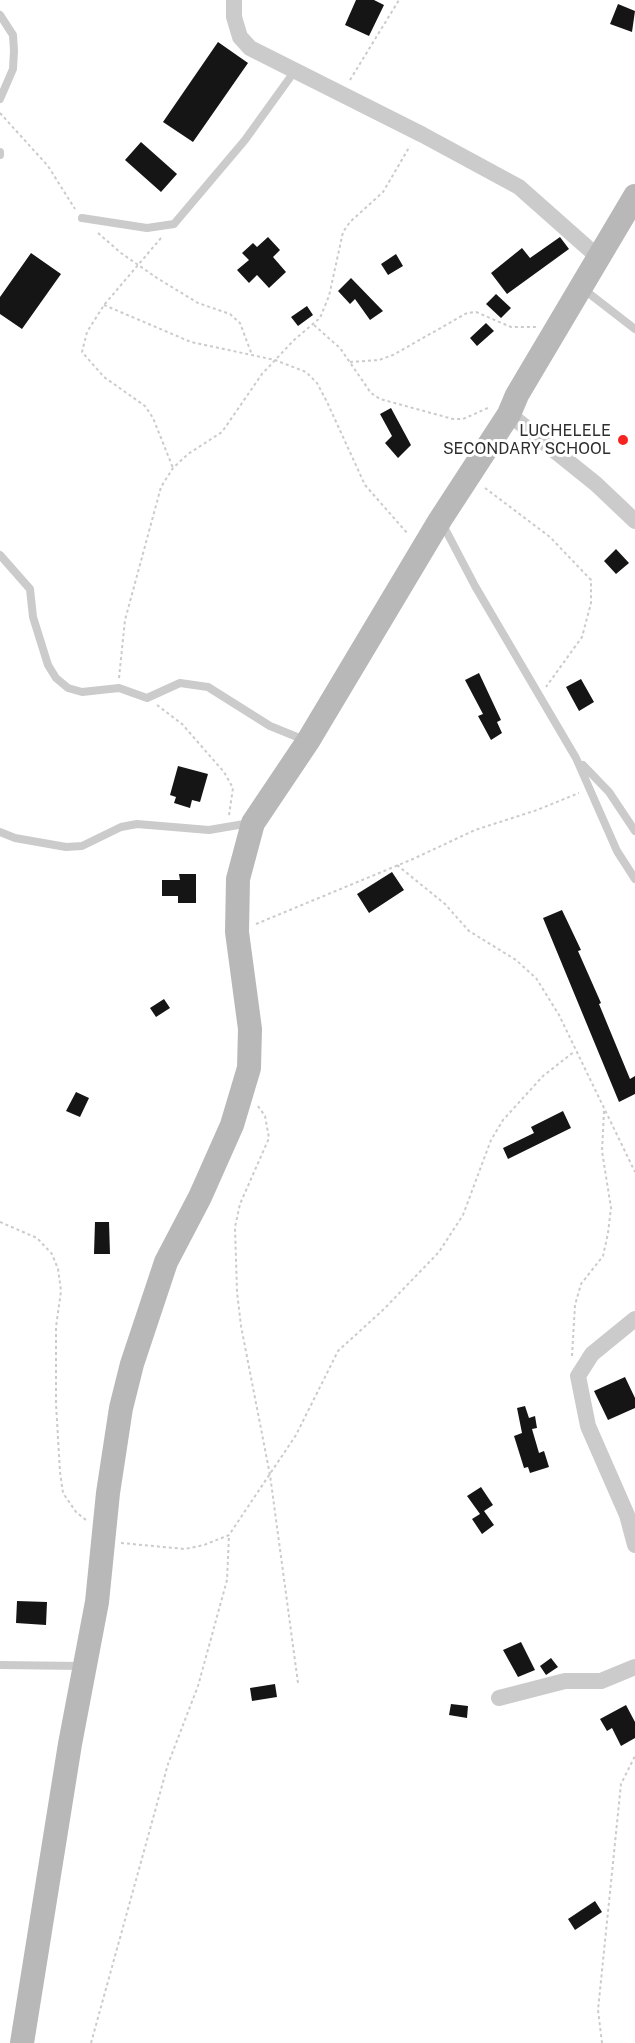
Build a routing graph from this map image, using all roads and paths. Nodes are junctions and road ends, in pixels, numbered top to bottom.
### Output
1 (234, 0) edge
2 (399, 0) edge
3 (0, 15) edge
4 (294, 72) junction
5 (343, 96) junction
6 (0, 99) edge
7 (0, 113) edge
8 (423, 135) junction
9 (635, 196) edge
10 (82, 218) junction
11 (174, 224) junction
12 (598, 256) junction
13 (136, 265) junction
14 (582, 288) junction
15 (104, 305) junction
16 (314, 325) junction
17 (558, 327) junction
18 (635, 329) edge
19 (252, 356) junction
20 (275, 360) junction
21 (350, 362) junction
22 (500, 410) junction
23 (173, 468) junction
24 (469, 476) junction
25 (440, 520) junction
26 (635, 521) edge
27 (422, 550) junction
28 (0, 555) edge
29 (119, 688) junction
30 (539, 697) junction
31 (147, 698) junction
32 (308, 741) junction
33 (576, 758) junction
34 (591, 788) junction
35 (254, 823) junction
36 (227, 827) junction
37 (635, 831) edge
38 (0, 832) edge
39 (397, 865) junction
40 (635, 879) edge
41 (237, 932) junction
42 (575, 1051) junction
43 (244, 1091) junction
44 (604, 1108) junction
45 (635, 1172) edge
46 (0, 1222) edge
47 (635, 1318) edge
48 (578, 1376) junction
49 (270, 1475) junction
50 (104, 1533) junction
51 (229, 1535) junction
52 (635, 1545) edge
53 (0, 1665) edge
54 (85, 1666) junction
55 (635, 1667) edge
56 (298, 1683) dead end
57 (499, 1698) dead end
58 (635, 1756) edge
59 (22, 2043) edge
60 (91, 2043) edge
61 (602, 2043) edge

1 - 4 street
2 - 5 path
3 - 6 lane
4 - 5 street
4 - 11 lane
5 - 8 street
7 - 10 path
8 - 12 street
8 - 16 path
9 - 12 main road
10 - 11 lane
10 - 13 path
11 - 13 path
12 - 14 main road
13 - 15 path
13 - 19 path
14 - 17 main road
14 - 18 lane
15 - 19 path
15 - 23 path
16 - 20 path
16 - 21 path
17 - 21 path
17 - 22 main road
19 - 20 path
20 - 23 path
20 - 27 path
21 - 22 path
22 - 24 main road
22 - 26 street
23 - 29 path
24 - 25 main road
24 - 30 path
25 - 27 main road
25 - 30 lane
27 - 32 main road
28 - 29 lane
29 - 31 lane
30 - 33 lane
31 - 32 lane
31 - 36 path
32 - 35 main road
33 - 34 lane
33 - 37 lane
34 - 39 path
34 - 40 lane
35 - 36 lane
35 - 41 main road
36 - 38 lane
39 - 41 path
39 - 42 path
41 - 43 main road
42 - 44 path
42 - 49 path
43 - 49 path
43 - 50 main road
44 - 45 path
44 - 48 path
46 - 50 path
47 - 48 street
48 - 52 street
49 - 51 path
49 - 56 path
50 - 51 path
50 - 54 main road
51 - 60 path
53 - 54 lane
54 - 59 main road
55 - 57 street
58 - 61 path

